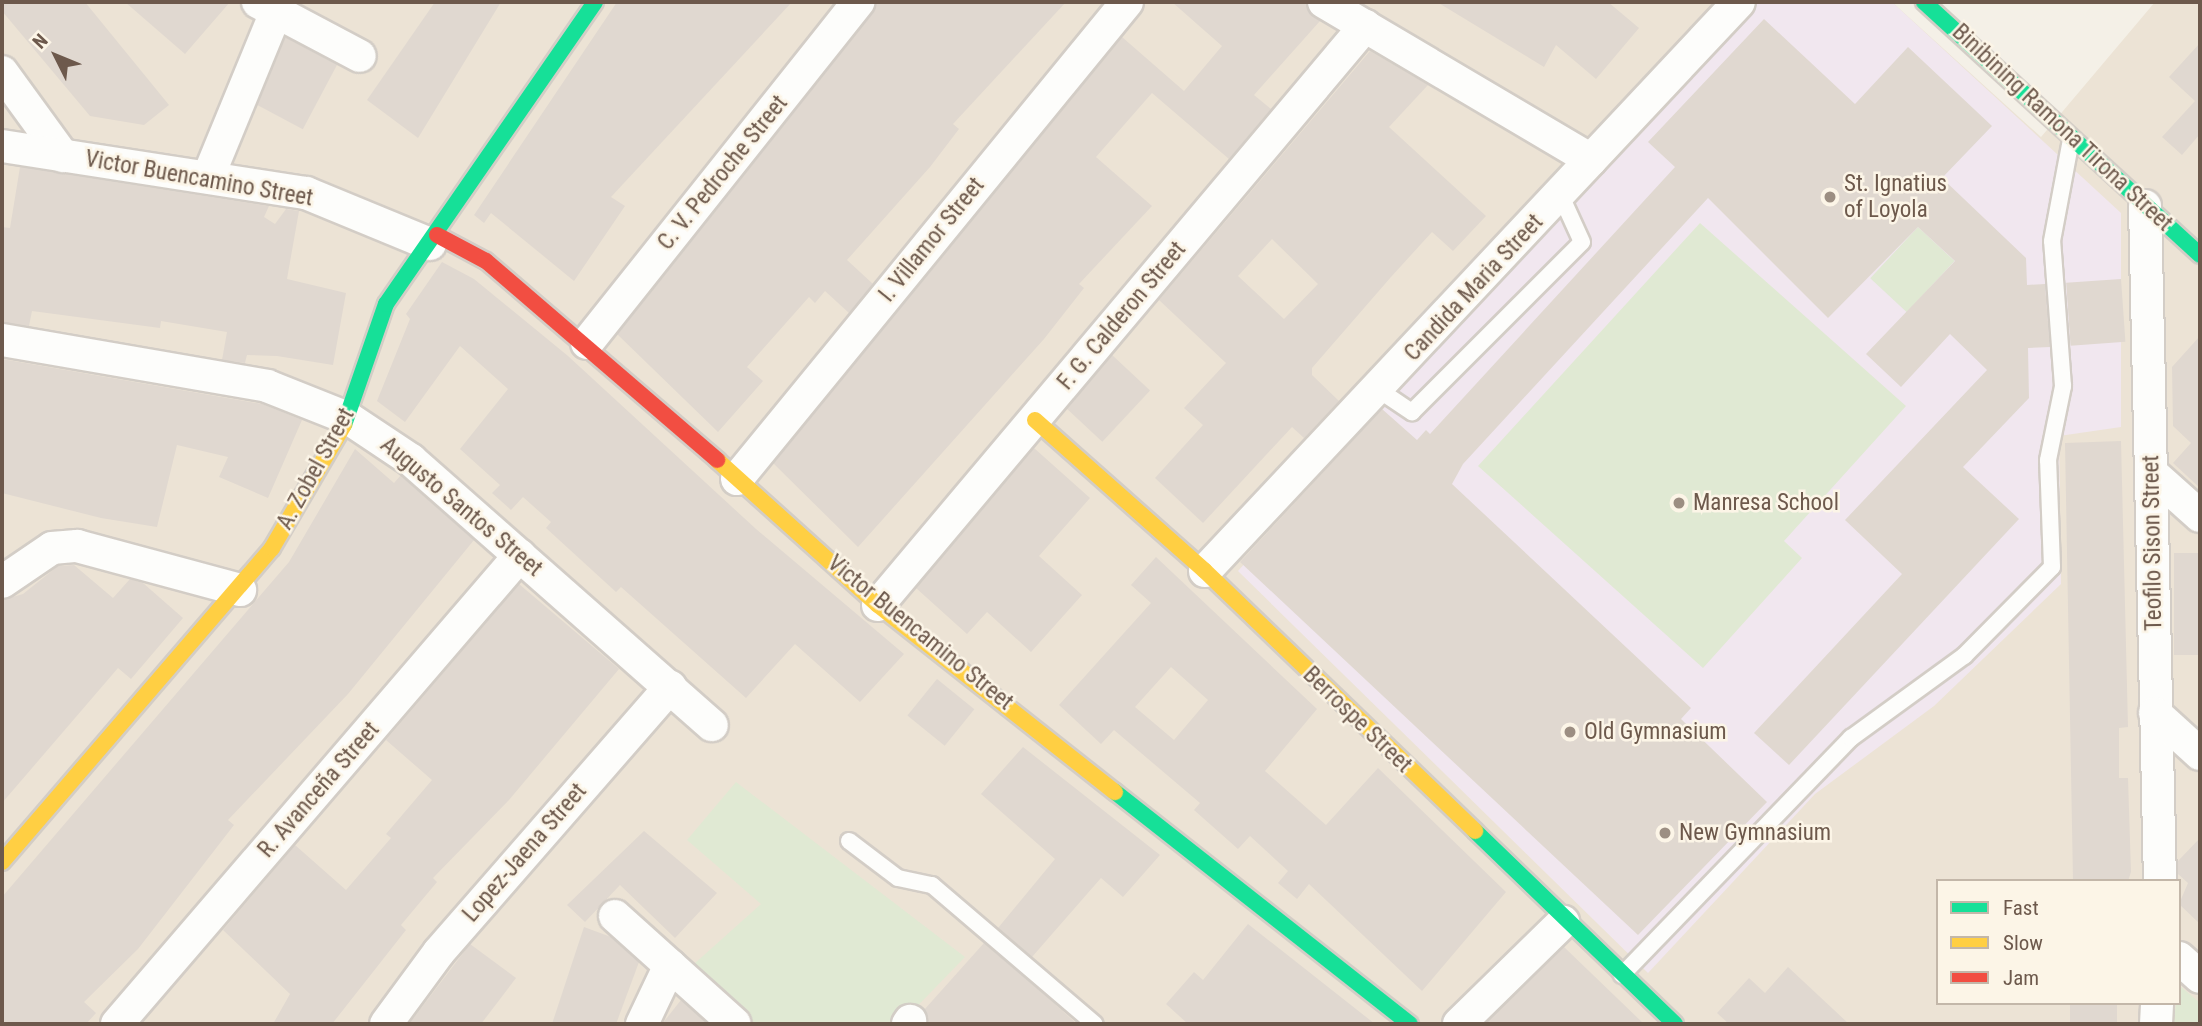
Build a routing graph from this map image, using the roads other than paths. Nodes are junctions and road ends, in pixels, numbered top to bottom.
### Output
1 (595, 2) edge
2 (858, 2) edge
3 (1127, 2) edge
4 (1324, 2) edge
5 (1739, 2) edge
6 (1924, 2) edge
7 (271, 5) edge
8 (1365, 26) junction
9 (360, 56) dead end
10 (2, 72) edge
11 (2071, 138) junction
12 (2, 146) edge
13 (63, 156) junction
14 (1591, 160) junction
15 (208, 177) junction
16 (1561, 196) junction
17 (2145, 206) junction
18 (434, 240) junction
19 (2200, 255) edge
20 (2, 340) edge
21 (587, 343) junction
22 (1379, 390) junction
23 (348, 418) junction
24 (1035, 420) junction
25 (2152, 474) junction
26 (737, 479) junction
27 (2200, 516) edge
28 (520, 555) junction
29 (5, 570) edge
30 (1205, 571) junction
31 (240, 590) junction
32 (878, 604) junction
33 (670, 687) junction
34 (2155, 713) junction
35 (712, 725) dead end
36 (2200, 754) edge
37 (849, 841) dead end
38 (2, 862) edge
39 (2160, 879) edge
40 (615, 916) dead end
41 (1563, 922) junction
42 (2181, 960) edge
43 (670, 965) junction
44 (1622, 975) junction
45 (2200, 977) edge
46 (2157, 1005) edge
47 (117, 1024) edge
48 (386, 1024) edge
49 (642, 1024) edge
50 (735, 1024) edge
51 (1095, 1024) edge
52 (1410, 1024) edge
53 (1459, 1024) edge
54 (1675, 1024) edge
55 (2156, 1024) edge

1 - 18 street, A. Zobel Street
2 - 21 street, C. V. Pedroche Street
3 - 26 street, I. Villamor Street
4 - 8 street
5 - 14 street, Candida Maria Street
6 - 11 street, Binibining Ramona Tirona Street
7 - 9 street
7 - 15 street
8 - 14 street
8 - 24 street, F. G. Calderon Street
10 - 13 street
11 - 17 street, Binibining Ramona Tirona Street
11 - 44 lane
12 - 13 street, Victor Buencamino Street
13 - 15 street, Victor Buencamino Street
14 - 16 street, Candida Maria Street
15 - 18 street, Victor Buencamino Street
16 - 22 street, Candida Maria Street
16 - 22 lane
17 - 19 street, Binibining Ramona Tirona Street
17 - 25 street, Teofilo Sison Street
18 - 21 street, Victor Buencamino Street
18 - 23 street, A. Zobel Street
20 - 23 street, Augusto Santos Street
21 - 26 street, Victor Buencamino Street
22 - 30 street, Candida Maria Street
23 - 28 street, Augusto Santos Street
23 - 31 street, A. Zobel Street
24 - 30 street, Berrospe Street
24 - 32 street, F. G. Calderon Street
25 - 27 street
25 - 34 street, Teofilo Sison Street
26 - 32 street, Victor Buencamino Street
28 - 33 street, Augusto Santos Street
28 - 47 street, R. Avanceña Street
29 - 31 street
30 - 41 street, Berrospe Street
31 - 38 street, A. Zobel Street
32 - 52 street, Victor Buencamino Street
33 - 35 street, Augusto Santos Street
33 - 48 street, Lopez-Jaena Street
34 - 36 street
34 - 39 street, Teofilo Sison Street
37 - 51 lane
40 - 43 street
41 - 44 street, Berrospe Street
41 - 53 street
42 - 45 street
43 - 49 street
43 - 50 street
44 - 54 street, Berrospe Street
46 - 55 street

